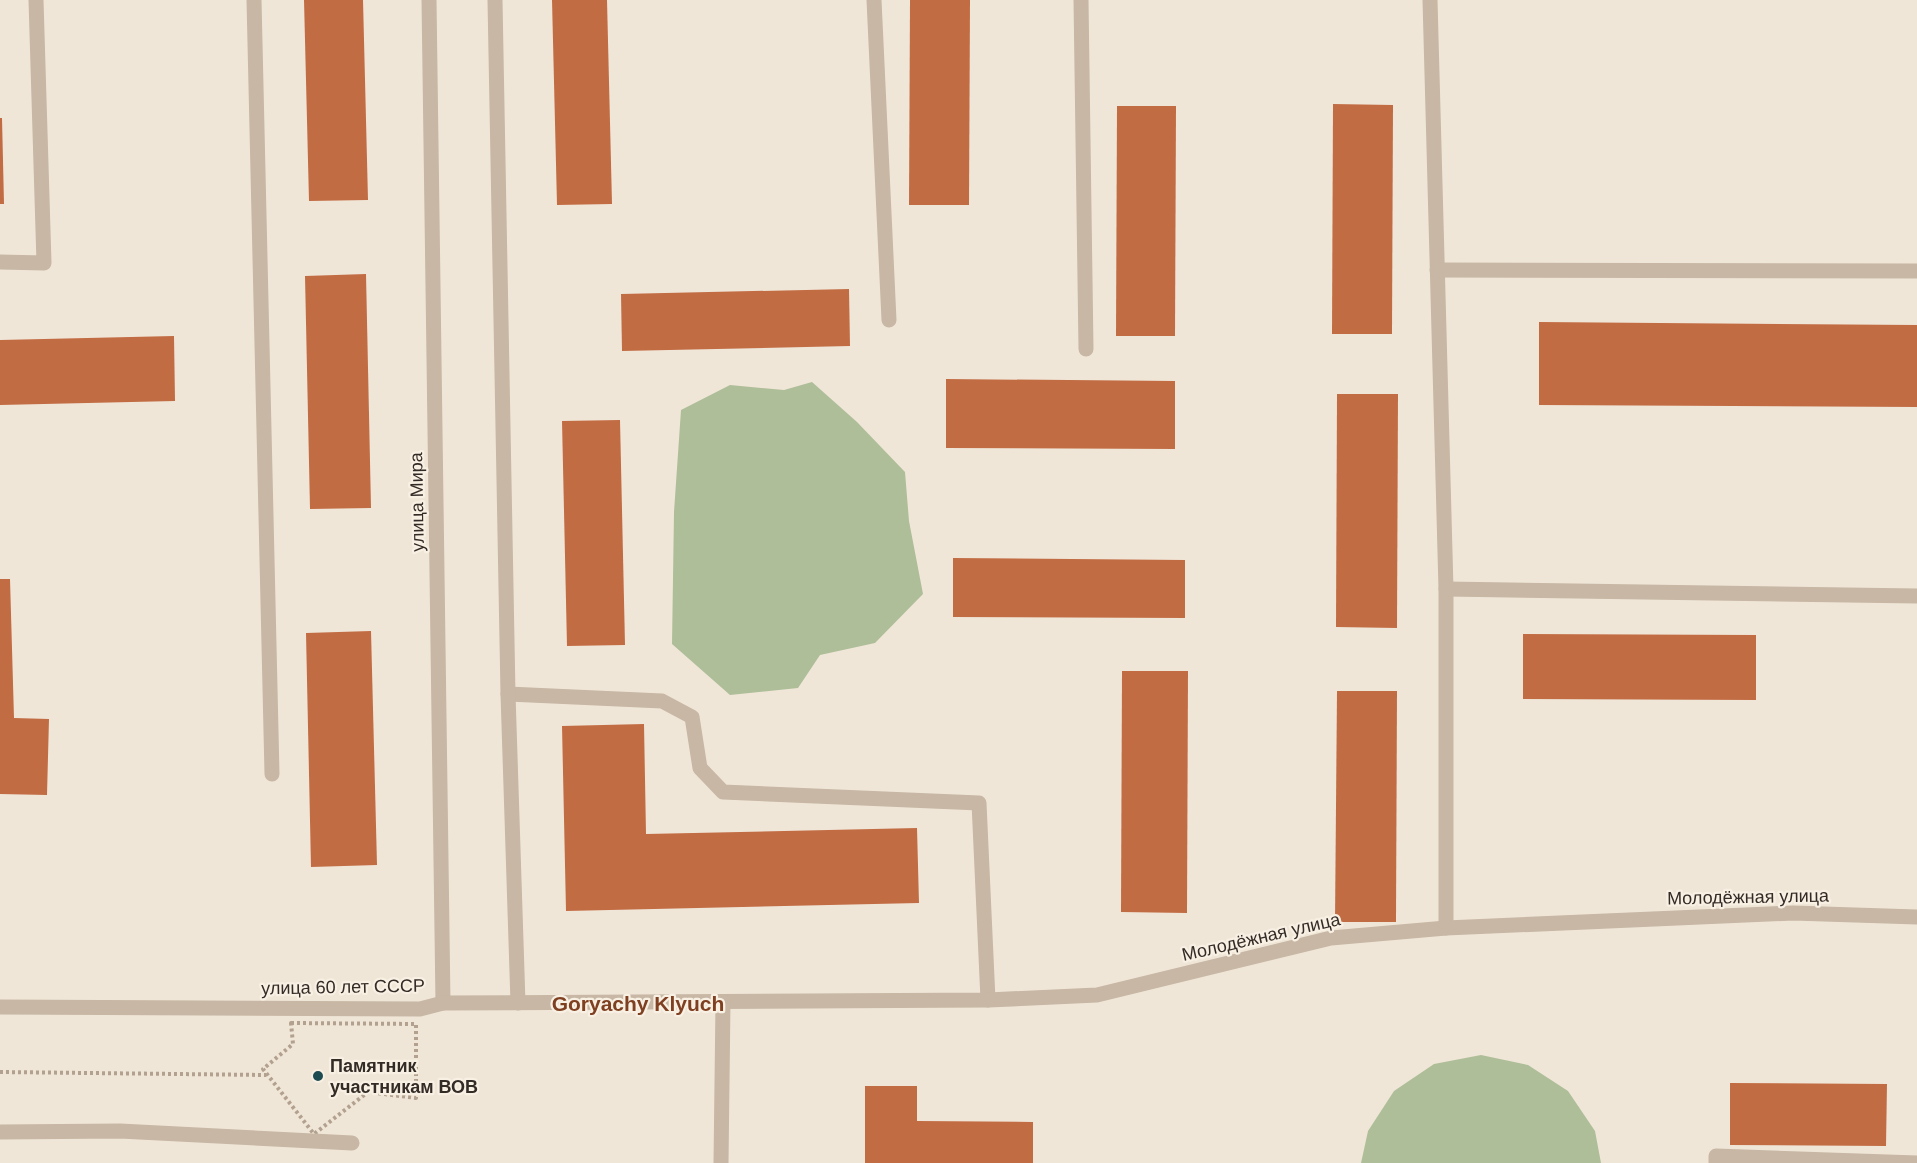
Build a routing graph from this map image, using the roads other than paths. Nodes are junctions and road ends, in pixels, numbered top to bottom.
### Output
1 (36, 0) edge
2 (254, 0) edge
3 (429, 0) edge
4 (495, 0) edge
5 (874, 0) edge
6 (1081, 0) edge
7 (1430, 0) edge
8 (0, 262) edge
9 (1437, 270) junction
10 (1917, 271) edge
11 (889, 320) dead end
12 (1086, 348) dead end
13 (1446, 589) junction
14 (1917, 596) edge
15 (508, 694) junction
16 (272, 774) dead end
17 (1917, 917) edge
18 (1446, 928) junction
19 (988, 1000) junction
20 (723, 1002) junction
21 (518, 1003) junction
22 (443, 1004) junction
23 (0, 1007) edge
24 (0, 1132) edge
25 (352, 1143) dead end
26 (1821, 1161) edge
27 (1917, 1162) edge
28 (721, 1163) edge
29 (1716, 1163) edge

1 - 8 street
2 - 16 street
3 - 22 street, улица Мира
4 - 15 street
5 - 11 street
6 - 12 street
7 - 9 street
9 - 10 street
9 - 13 street
13 - 14 street
13 - 18 street
15 - 19 street
15 - 21 street
17 - 18 street, Молодёжная улица
18 - 19 street, Молодёжная улица
19 - 20 street, Молодёжная улица
20 - 21 street, улица 60 лет СССР
20 - 28 street
21 - 22 street, улица 60 лет СССР
22 - 23 street, улица 60 лет СССР
24 - 25 street
26 - 27 street
26 - 29 street

